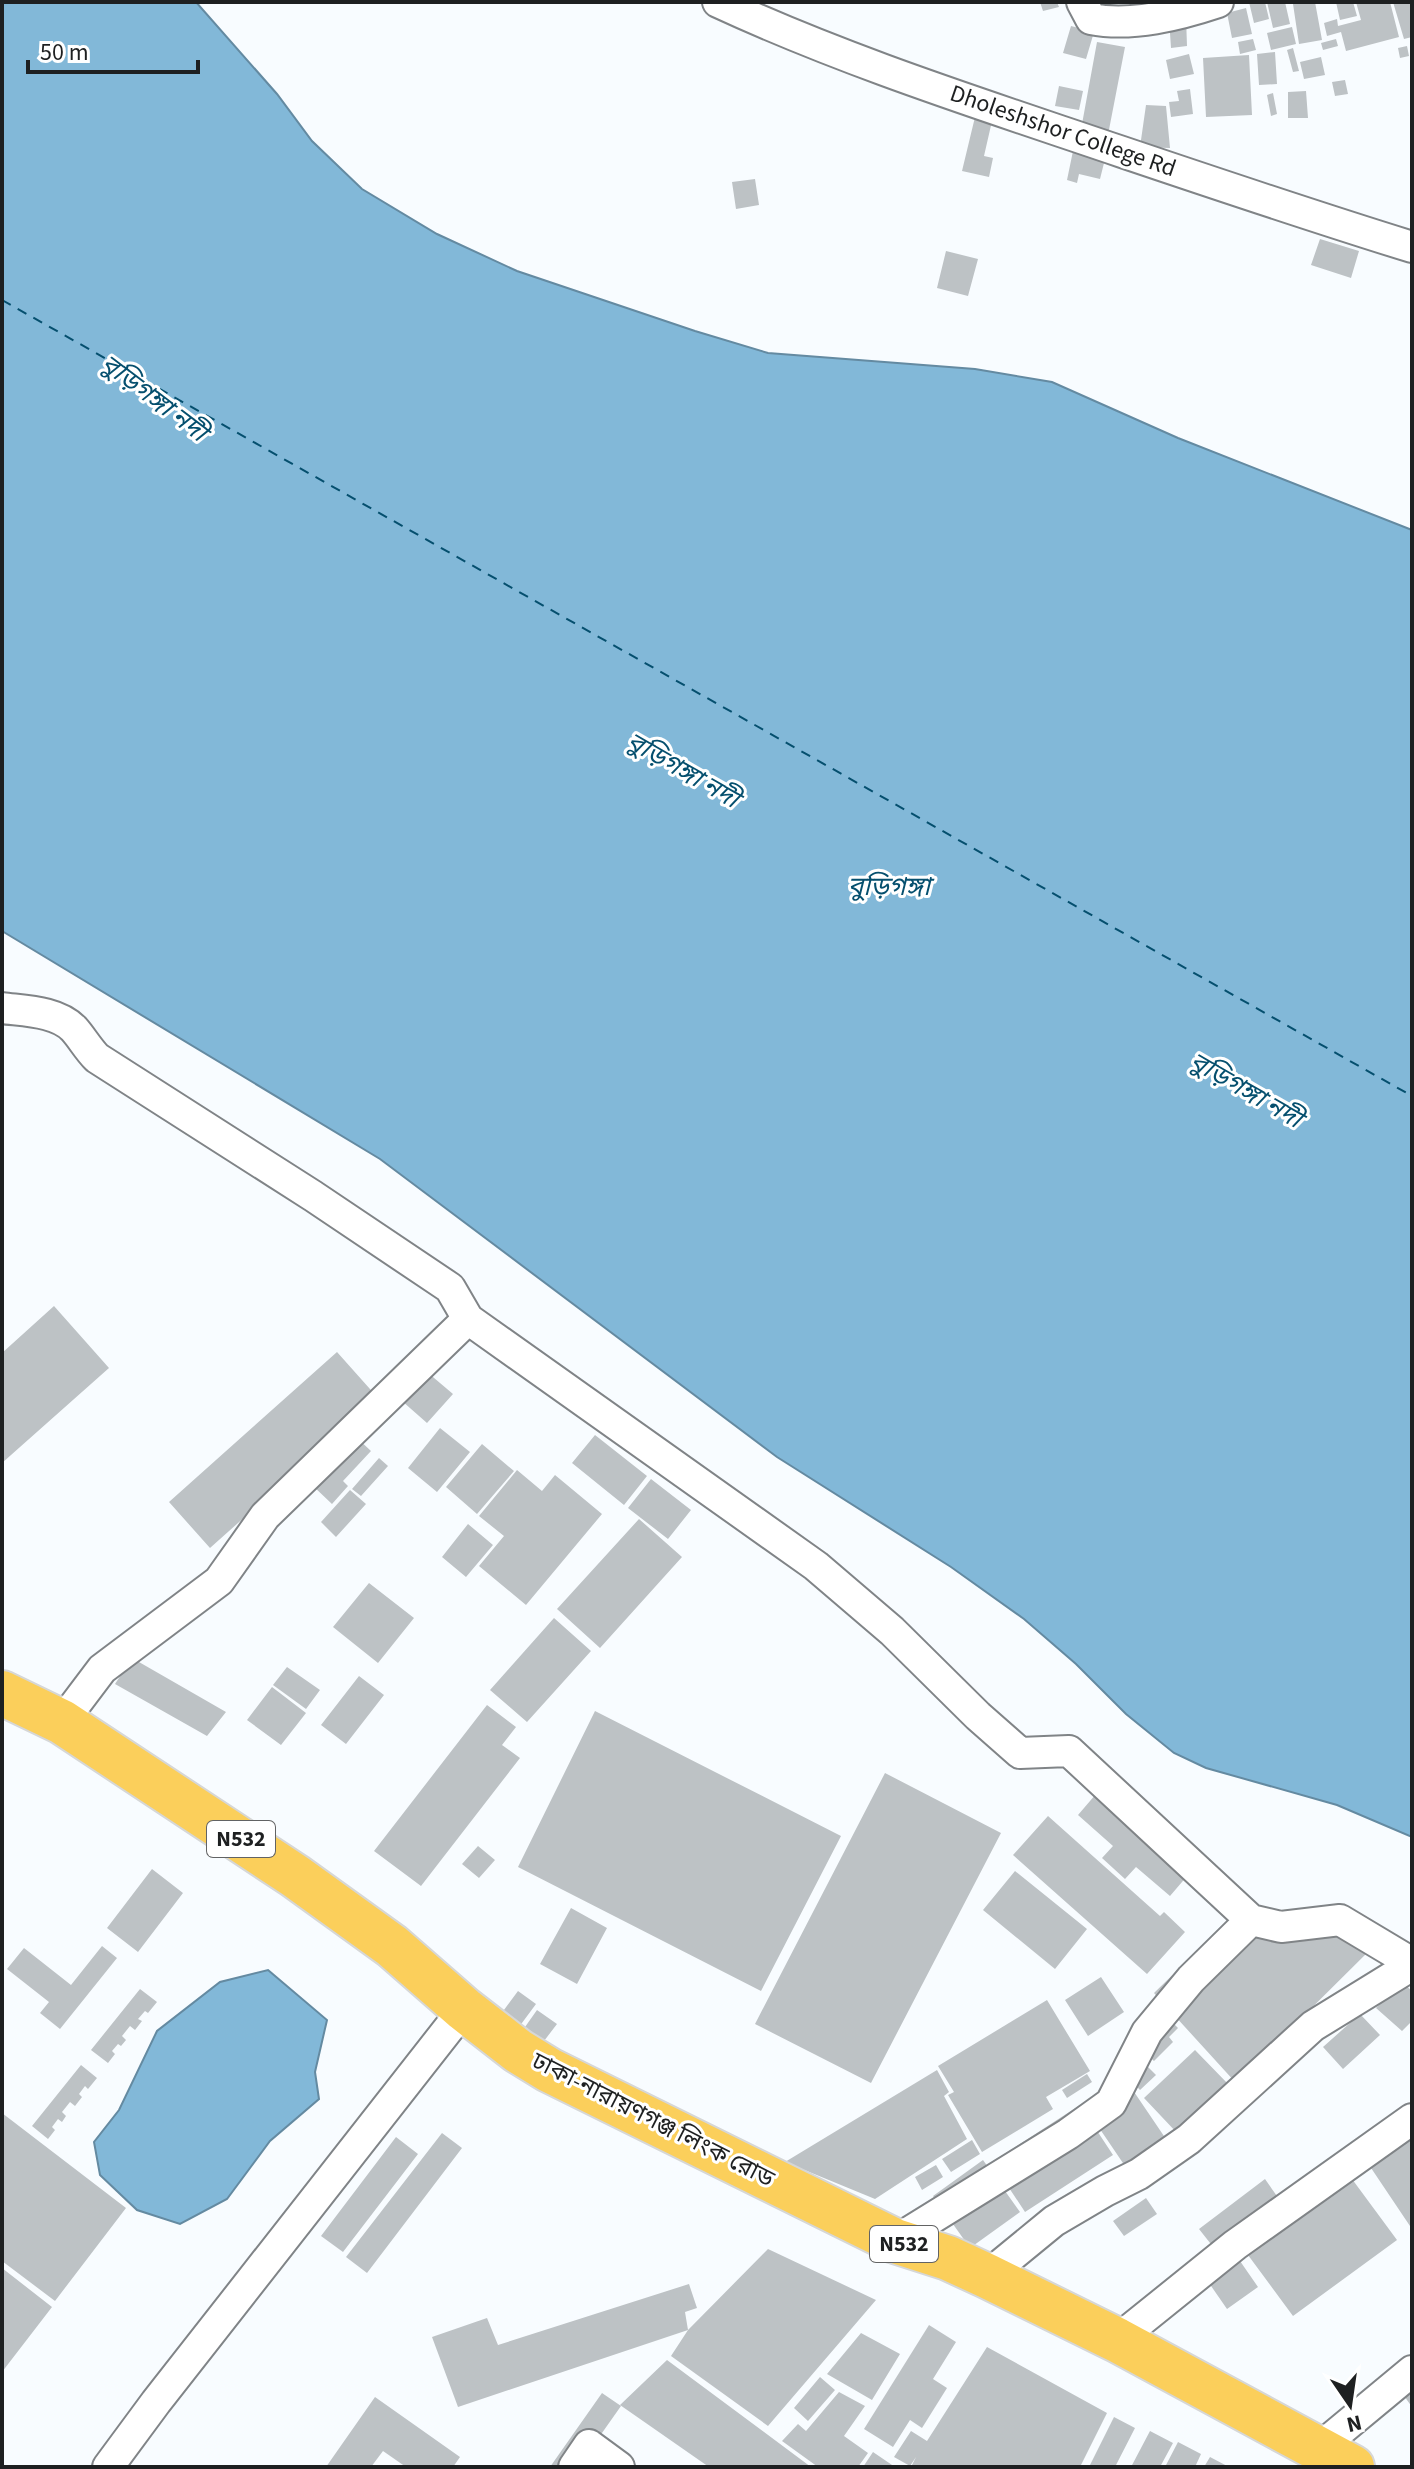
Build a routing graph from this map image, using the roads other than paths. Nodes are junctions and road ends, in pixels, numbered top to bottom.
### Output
1 (718, 2) edge
2 (1082, 2) edge
3 (1218, 2) edge
4 (1412, 247) edge
5 (2, 1008) edge
6 (468, 1319) junction
7 (2, 1693) edge
8 (62, 1722) junction
9 (1251, 1920) junction
10 (1412, 1964) edge
11 (464, 2009) junction
12 (1412, 2119) edge
13 (895, 2241) junction
14 (987, 2276) junction
15 (1117, 2340) junction
16 (1412, 2371) edge
17 (1335, 2458) edge
18 (108, 2467) edge
19 (574, 2467) edge
20 (619, 2467) edge

1 - 4 street, Dholeshshor College Rd
2 - 3 street
5 - 6 street
6 - 8 street
6 - 9 street
7 - 8 highway, ঢাকা-নারায়ণগঞ্জ লিংক রোড / N532
8 - 11 highway, ঢাকা-নারায়ণগঞ্জ লিংক রোড / N532
9 - 10 street
9 - 13 street
10 - 14 street
11 - 13 highway, ঢাকা-নারায়ণগঞ্জ লিংক রোড / N532
11 - 18 street
12 - 15 street
13 - 14 highway, ঢাকা-নারায়ণগঞ্জ লিংক রোড / N532
14 - 15 highway, ঢাকা-নারায়ণগঞ্জ লিংক রোড / N532
15 - 17 highway, ঢাকা-নারায়ণগঞ্জ লিংক রোড / N532
16 - 17 street
19 - 20 street

